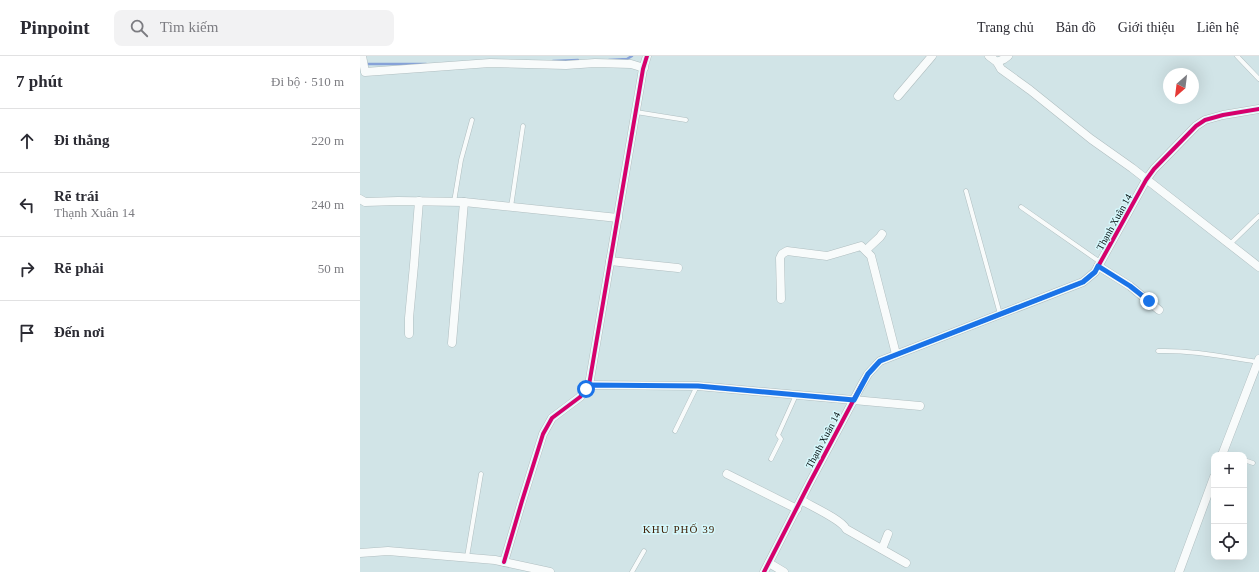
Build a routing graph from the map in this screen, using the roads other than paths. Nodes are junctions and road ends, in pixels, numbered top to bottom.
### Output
1 (362, 56) edge
2 (647, 56) edge
3 (932, 56) edge
4 (989, 56) edge
5 (1008, 56) edge
6 (1237, 56) edge
7 (997, 62) junction
8 (644, 68) junction
9 (1259, 79) edge
10 (898, 96) dead end
11 (1259, 109) edge
12 (636, 112) junction
13 (472, 120) dead end
14 (686, 120) dead end
15 (523, 126) dead end
16 (1146, 180) junction
17 (966, 192) dead end
18 (360, 200) edge
19 (419, 201) junction
20 (454, 202) junction
21 (464, 202) junction
22 (511, 207) junction
23 (1021, 207) dead end
24 (1259, 216) edge
25 (618, 218) junction
26 (882, 234) dead end
27 (1230, 244) junction
28 (866, 250) junction
29 (610, 261) junction
30 (1099, 264) junction
31 (1259, 267) edge
32 (678, 268) dead end
33 (781, 299) dead end
34 (1159, 310) dead end
35 (1000, 314) junction
36 (409, 334) dead end
37 (452, 343) dead end
38 (1158, 351) dead end
39 (896, 354) junction
40 (1258, 360) edge
41 (589, 385) junction
42 (698, 386) junction
43 (796, 395) junction
44 (854, 400) junction
45 (920, 406) dead end
46 (675, 431) dead end
47 (1226, 452) edge
48 (771, 459) dead end
49 (1247, 461) edge
50 (1253, 463) dead end
51 (481, 474) dead end
52 (727, 474) dead end
53 (1211, 485) edge
54 (801, 500) junction
55 (797, 508) junction
56 (888, 534) dead end
57 (882, 549) junction
58 (644, 551) dead end
59 (360, 553) edge
60 (467, 558) junction
61 (504, 562) junction
62 (769, 563) junction
63 (906, 563) dead end
64 (550, 572) edge
65 (632, 572) edge
66 (764, 572) edge
67 (784, 572) edge
68 (1179, 572) edge

1 - 8 street
2 - 8 street
3 - 10 street
4 - 7 street
5 - 7 street
6 - 9 lane
7 - 16 street
8 - 12 street
11 - 16 street, Thạnh Xuân 14
12 - 14 lane
12 - 25 street
13 - 20 lane
15 - 22 lane
16 - 27 street
16 - 30 street, Thạnh Xuân 14
17 - 35 lane
18 - 19 street
19 - 20 street
19 - 36 street
20 - 21 street
21 - 22 street
21 - 37 street
22 - 25 street
23 - 30 lane
24 - 27 lane
25 - 29 street
26 - 28 street
27 - 31 street
28 - 33 street
28 - 39 street
29 - 32 street
29 - 41 street
30 - 34 street
30 - 35 street, Thạnh Xuân 14
35 - 39 street, Thạnh Xuân 14
38 - 40 lane
39 - 44 street, Thạnh Xuân 14
40 - 47 street
41 - 42 street
41 - 61 street
42 - 43 street
42 - 46 lane
43 - 44 street
43 - 48 lane
44 - 45 street
44 - 54 street, Thạnh Xuân 14
49 - 50 lane
51 - 60 lane
52 - 55 street
53 - 68 street
54 - 55 street, Thạnh Xuân 14
54 - 57 street
55 - 62 street, Thạnh Xuân 14
56 - 57 street
57 - 63 street
58 - 65 lane
59 - 60 street
60 - 61 street
61 - 64 street
62 - 66 street, Thạnh Xuân 14
62 - 67 street

